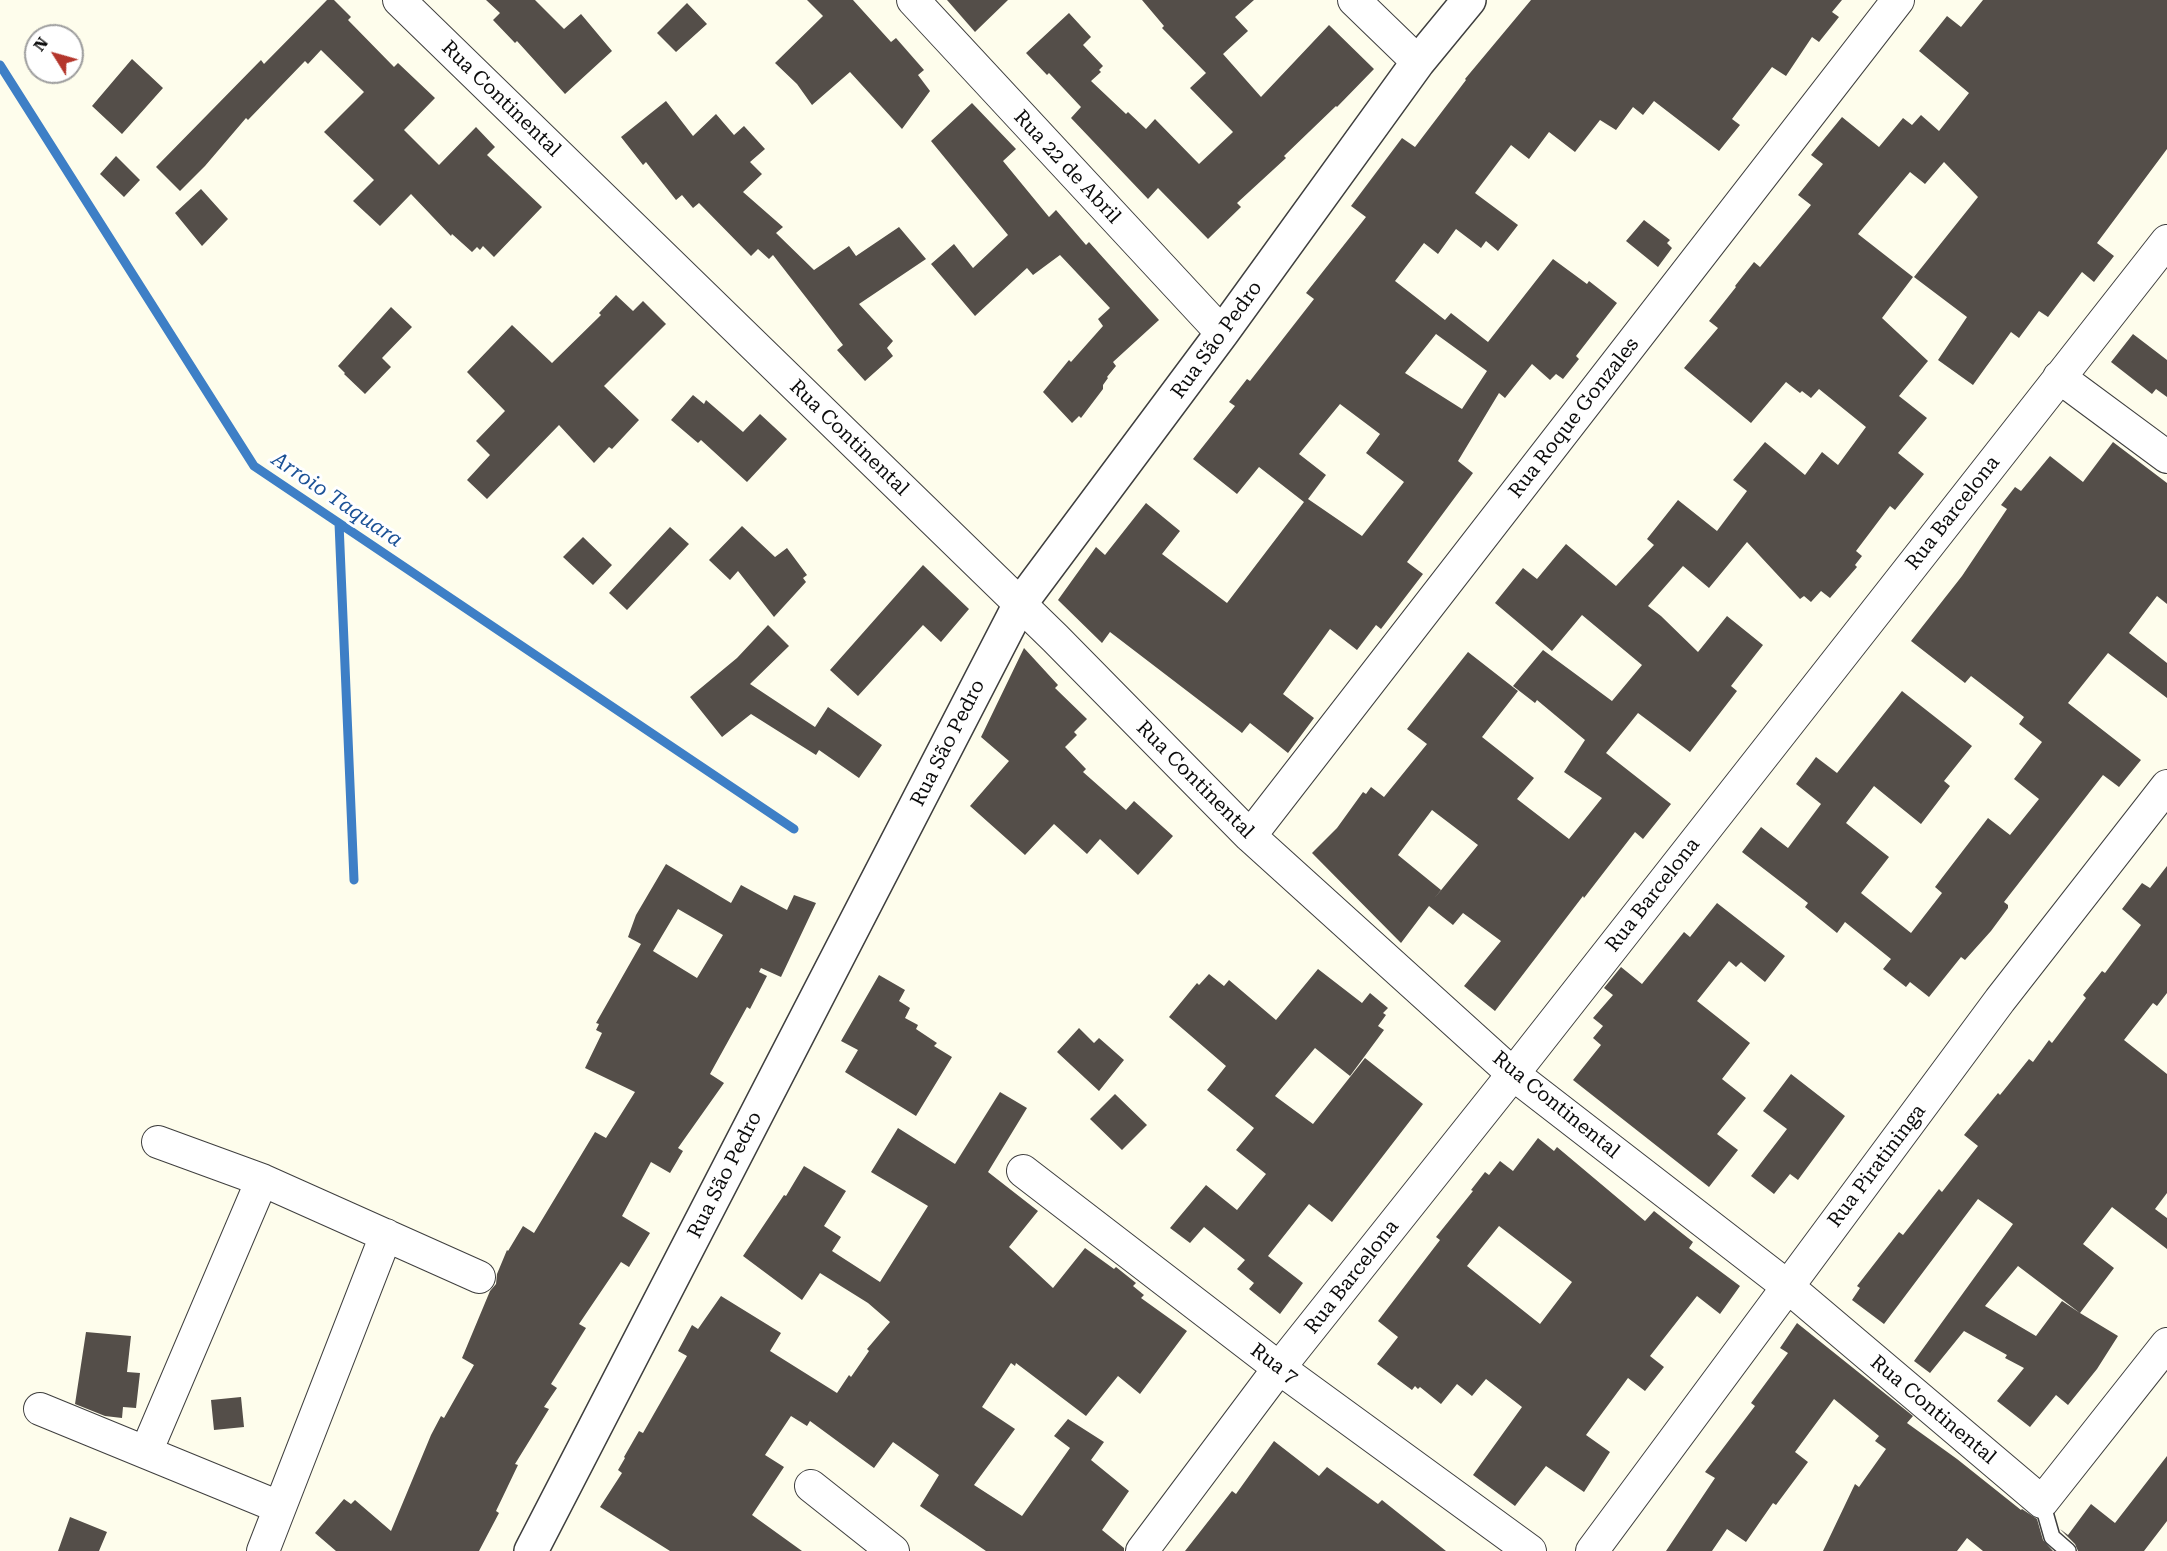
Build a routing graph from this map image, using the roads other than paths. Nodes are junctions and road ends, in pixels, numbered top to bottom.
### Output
1 (399, 0) edge
2 (913, 0) edge
3 (1354, 0) edge
4 (1469, 0) edge
5 (1898, 0) edge
6 (1418, 62) junction
7 (2167, 241) edge
8 (1222, 333) junction
9 (2059, 377) junction
10 (2167, 457) edge
11 (1020, 604) junction
12 (2167, 786) edge
13 (1250, 836) junction
14 (1513, 1074) junction
15 (158, 1142) dead end
16 (1023, 1171) dead end
17 (262, 1180) junction
18 (386, 1235) junction
19 (479, 1277) dead end
20 (1787, 1286) junction
21 (2167, 1344) edge
22 (1279, 1368) junction
23 (40, 1409) dead end
24 (146, 1452) junction
25 (811, 1486) dead end
26 (2042, 1502) junction
27 (279, 1508) junction
28 (262, 1551) edge
29 (531, 1551) edge
30 (893, 1551) edge
31 (1142, 1551) edge
32 (1530, 1551) edge
33 (1592, 1551) edge
34 (2068, 1551) edge

1 - 11 street, Rua Continental
2 - 8 street, Rua 22 de Abril
3 - 6 street
4 - 6 street, Rua São Pedro
5 - 13 street, Rua Roque Gonzales
6 - 8 street, Rua São Pedro
7 - 9 street, Rua Barcelona
8 - 11 street, Rua São Pedro
9 - 10 street
9 - 14 street, Rua Barcelona
11 - 13 street, Rua Continental
11 - 29 street, Rua São Pedro
12 - 20 street, Rua Piratininga
13 - 14 street, Rua Continental
14 - 20 street, Rua Continental
14 - 22 street, Rua Barcelona
15 - 17 street
16 - 22 street, Rua 7
17 - 18 street
17 - 24 street
18 - 19 street
18 - 27 street
20 - 26 street, Rua Continental
20 - 33 street, Rua Piratininga
21 - 26 street
22 - 31 street, Rua Barcelona
22 - 32 street, Rua 7
23 - 24 street
24 - 27 street
25 - 30 street
26 - 34 lane
27 - 28 street

